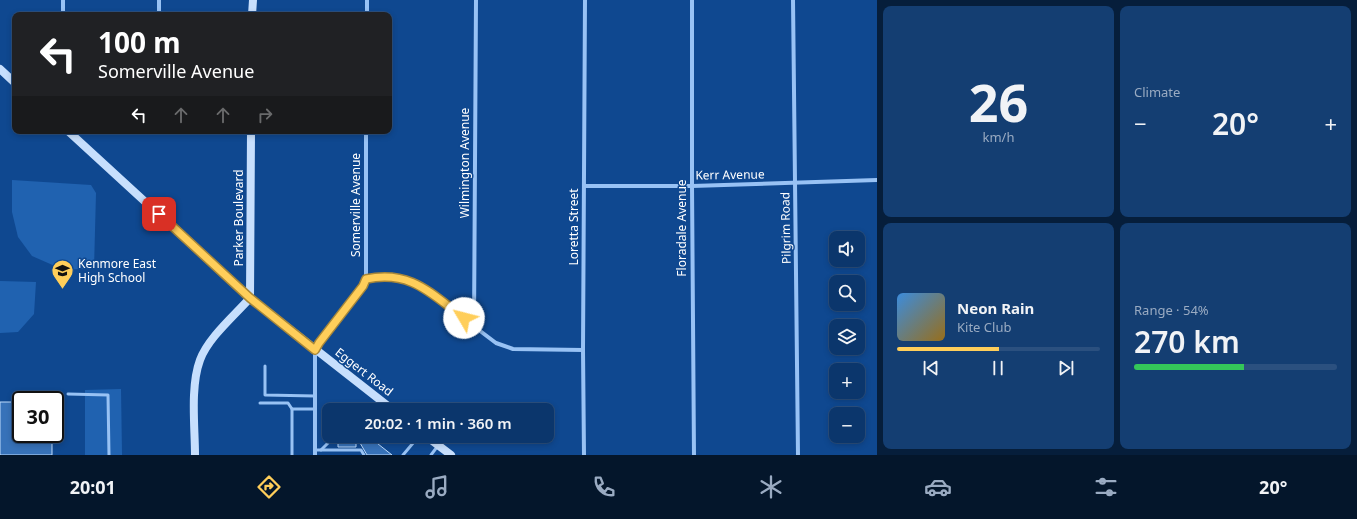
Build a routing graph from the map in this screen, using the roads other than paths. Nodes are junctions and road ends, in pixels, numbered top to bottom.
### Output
1 (63, 0) edge
2 (159, 0) edge
3 (252, 0) edge
4 (367, 0) edge
5 (476, 0) edge
6 (585, 0) edge
7 (692, 0) edge
8 (793, 0) edge
9 (63, 12) edge
10 (159, 12) edge
11 (252, 12) edge
12 (367, 12) edge
13 (0, 69) edge
14 (12, 80) edge
15 (71, 134) edge
16 (251, 134) edge
17 (366, 134) edge
18 (877, 180) edge
19 (796, 183) junction
20 (584, 186) junction
21 (692, 186) junction
22 (366, 279) junction
23 (250, 298) junction
24 (474, 326) junction
25 (315, 350) junction
26 (583, 350) junction
27 (265, 366) dead end
28 (68, 394) dead end
29 (315, 396) junction
30 (260, 403) dead end
31 (384, 403) edge
32 (292, 409) junction
33 (315, 409) junction
34 (328, 443) edge
35 (413, 443) edge
36 (435, 443) edge
37 (438, 445) junction
38 (315, 450) junction
39 (321, 450) junction
40 (109, 455) edge
41 (195, 455) edge
42 (292, 455) edge
43 (314, 455) edge
44 (364, 455) edge
45 (403, 455) edge
46 (430, 455) edge
47 (451, 455) edge
48 (584, 455) edge
49 (694, 455) edge
50 (798, 455) edge

1 - 9 street
2 - 10 street
3 - 11 street
4 - 12 street
5 - 24 street, Wilmington Avenue
6 - 20 street, Loretta Street
7 - 21 street, Floradale Avenue
8 - 19 street, Pilgrim Road
13 - 14 street
15 - 23 street, Eggert Road
16 - 23 street, Parker Boulevard
17 - 22 street, Somerville Avenue
18 - 19 street, Kerr Avenue
19 - 21 street, Kerr Avenue
19 - 50 street, Pilgrim Road
20 - 21 street, Kerr Avenue
20 - 26 street, Loretta Street
21 - 49 street, Floradale Avenue
22 - 24 street
22 - 25 street
23 - 25 street, Eggert Road
23 - 41 street
24 - 26 street
25 - 29 street
25 - 31 street, Eggert Road
26 - 48 street, Loretta Street
27 - 29 lane
28 - 40 lane
29 - 33 street
30 - 32 lane
32 - 33 lane
32 - 42 lane
33 - 38 street
34 - 39 lane
35 - 45 lane
36 - 37 street
37 - 46 lane
37 - 47 street
38 - 39 lane
38 - 43 street
39 - 44 lane

